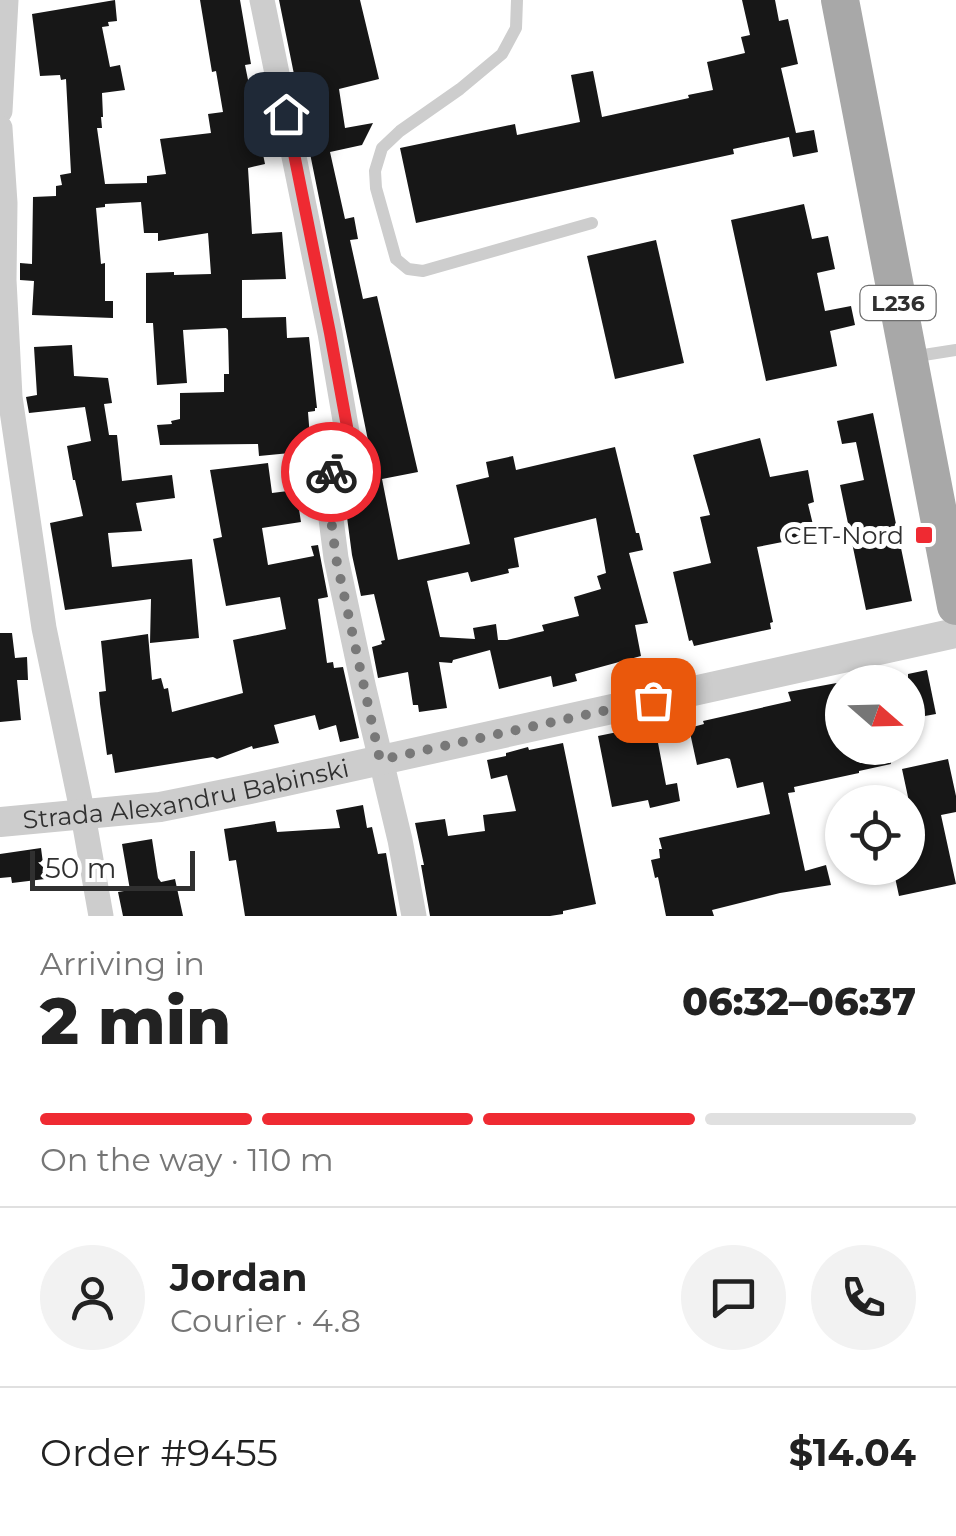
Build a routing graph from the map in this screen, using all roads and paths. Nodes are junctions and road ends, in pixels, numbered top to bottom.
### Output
1 (6, 0) edge
2 (262, 0) edge
3 (518, 0) edge
4 (840, 0) edge
5 (0, 111) edge
6 (0, 128) edge
7 (592, 223) dead end
8 (956, 350) edge
9 (909, 357) junction
10 (956, 606) edge
11 (956, 633) edge
12 (380, 760) junction
13 (83, 815) junction
14 (0, 822) edge
15 (100, 916) edge
16 (414, 916) edge

1 - 5 street
2 - 12 street
3 - 7 lane
4 - 9 main road, L236
6 - 13 street
8 - 9 lane
9 - 10 main road, L236
11 - 12 street, Strada Alexandru Babinski
12 - 13 street, Strada Alexandru Babinski
12 - 16 street
13 - 14 street, Strada Alexandru Babinski
13 - 15 street

